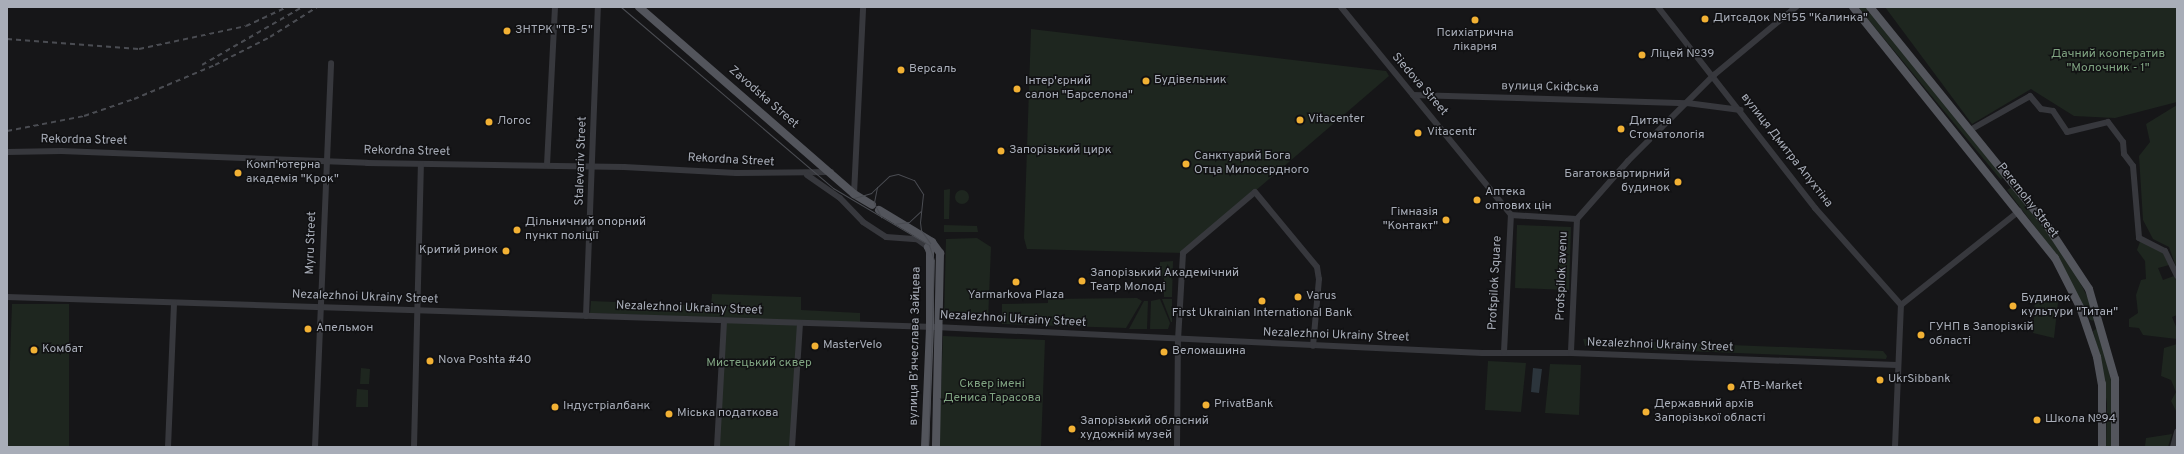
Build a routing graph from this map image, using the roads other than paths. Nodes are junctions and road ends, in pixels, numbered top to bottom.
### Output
1 (555, 7) edge
2 (598, 7) edge
3 (639, 7) edge
4 (863, 7) edge
5 (1341, 7) edge
6 (1658, 7) edge
7 (1796, 7) edge
8 (1853, 7) edge
9 (1870, 7) edge
10 (331, 63) dead end
11 (1714, 75) junction
12 (1413, 95) junction
13 (1687, 103) junction
14 (1741, 110) junction
15 (1970, 130) junction
16 (7, 152) edge
17 (325, 160) junction
18 (421, 164) junction
19 (547, 165) junction
20 (593, 168) junction
21 (831, 172) junction
22 (807, 174) junction
23 (2010, 179) junction
24 (2000, 187) junction
25 (854, 194) junction
26 (2020, 211) junction
27 (1511, 215) junction
28 (1577, 219) junction
29 (930, 244) junction
30 (940, 253) joint
31 (2177, 276) edge
32 (7, 297) edge
33 (174, 302) junction
34 (1901, 305) junction
35 (320, 307) junction
36 (418, 311) junction
37 (586, 316) junction
38 (724, 321) junction
39 (800, 323) junction
40 (2100, 324) junction
41 (930, 327) junction
42 (2087, 327) junction
43 (941, 328) junction
44 (1178, 340) junction
45 (1314, 346) junction
46 (1504, 352) junction
47 (1571, 353) junction
48 (1897, 365) junction
49 (2177, 432) edge
50 (168, 447) edge
51 (315, 447) edge
52 (414, 447) edge
53 (717, 447) edge
54 (792, 447) edge
55 (925, 447) edge
56 (936, 447) edge
57 (1177, 447) edge
58 (1895, 447) edge
59 (2102, 447) edge
60 (2115, 447) edge
61 (2173, 447) edge

1 - 19 street
2 - 20 street, Stalevariv Street
3 - 21 main road, Zavodska Street
4 - 25 street
5 - 12 street, Siedova Street
6 - 11 street, вулиця Дмитра Апухтіна
7 - 11 street
8 - 24 main road, Peremohy Street
9 - 15 main road, Peremohy Street
10 - 17 street, Myru Street
11 - 13 street
11 - 14 street, вулиця Дмитра Апухтіна
12 - 13 street, вулиця Скіфська
12 - 27 street, Siedova Street
13 - 14 street, вулиця Скіфська
13 - 28 street
14 - 34 street, вулиця Дмитра Апухтіна
15 - 23 main road, Peremohy Street
15 - 31 street
16 - 17 street, Rekordna Street
17 - 18 street, Rekordna Street
17 - 35 street, Myru Street
18 - 19 street, Rekordna Street
18 - 36 street
19 - 20 street, Rekordna Street
20 - 22 street, Rekordna Street
20 - 37 street, Stalevariv Street
21 - 22 street, Rekordna Street
21 - 25 main road, Zavodska Street
22 - 29 street
23 - 24 main road
23 - 40 main road, Peremohy Street
24 - 26 main road, Peremohy Street
25 - 29 main road, Zavodska Street
26 - 34 street
26 - 42 main road, Peremohy Street
27 - 28 street, Profspilok avenu
27 - 46 street, Profspilok Square
28 - 47 street, Profspilok avenu
29 - 30 main road, Zavodska Street
29 - 41 main road, вулиця Вʼячеслава Зайцева
30 - 43 main road, вулиця Вʼячеслава Зайцева
32 - 33 street, Nezalezhnoi Ukrainy Street
33 - 35 street, Nezalezhnoi Ukrainy Street
33 - 50 street
34 - 48 street
35 - 36 street, Nezalezhnoi Ukrainy Street
35 - 51 street, Myru Street
36 - 37 street, Nezalezhnoi Ukrainy Street
36 - 52 street
37 - 38 street, Nezalezhnoi Ukrainy Street
38 - 39 street, Nezalezhnoi Ukrainy Street
38 - 53 street
39 - 41 street, Nezalezhnoi Ukrainy Street
39 - 54 street
40 - 42 main road
40 - 60 main road, Peremohy Street
41 - 43 street, Nezalezhnoi Ukrainy Street
41 - 55 main road, вулиця Вʼячеслава Зайцева
42 - 59 main road, Peremohy Street
43 - 44 street, Nezalezhnoi Ukrainy Street
43 - 56 main road, вулиця Вʼячеслава Зайцева
44 - 45 street, Nezalezhnoi Ukrainy Street
44 - 45 street
44 - 57 street
45 - 46 street, Nezalezhnoi Ukrainy Street
46 - 47 street, Nezalezhnoi Ukrainy Street
47 - 48 street, Nezalezhnoi Ukrainy Street
48 - 58 street
49 - 61 street

